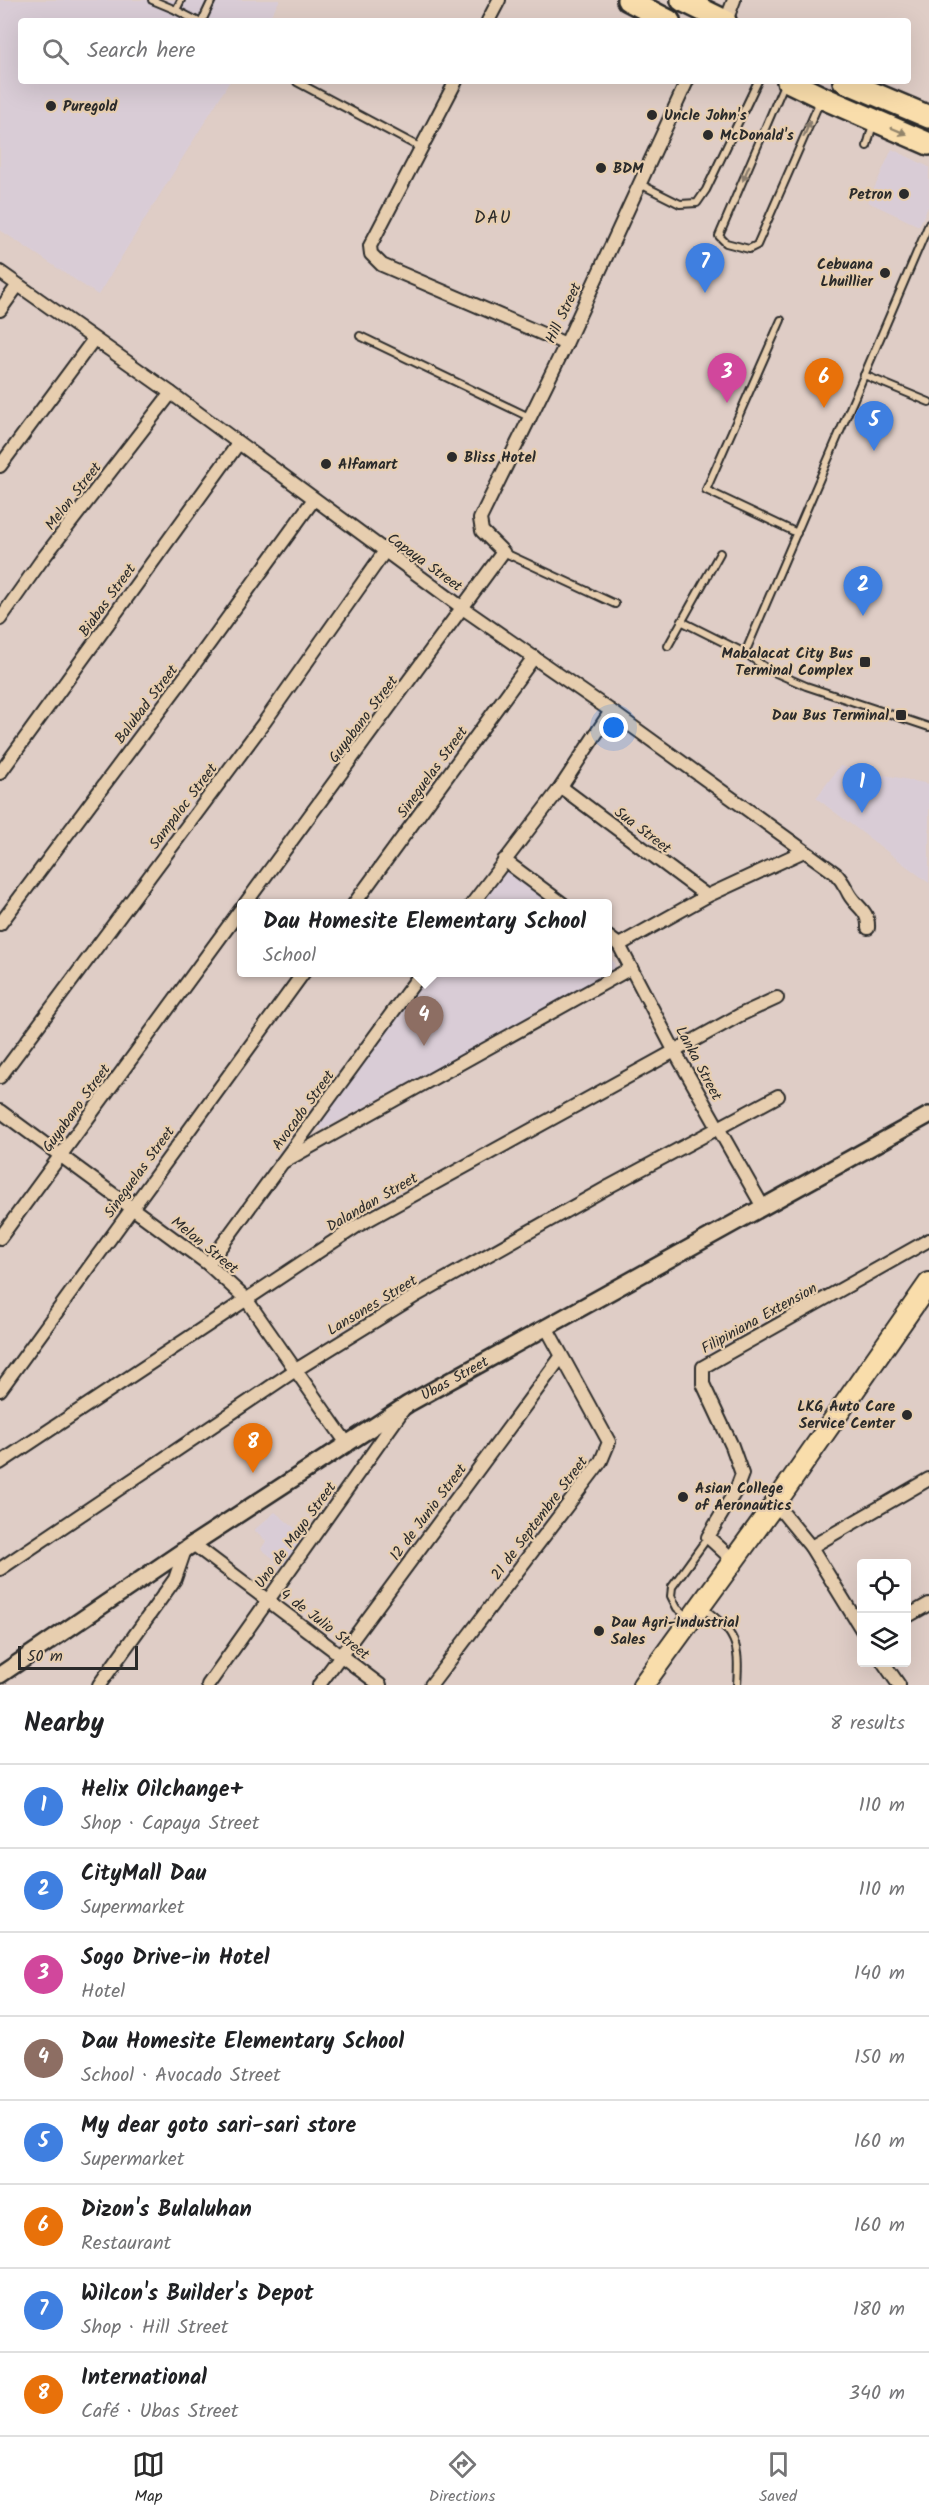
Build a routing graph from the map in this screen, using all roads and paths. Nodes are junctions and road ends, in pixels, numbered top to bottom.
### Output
1 (152, 0) edge
2 (181, 0) edge
3 (212, 0) edge
4 (499, 0) edge
5 (628, 0) edge
6 (682, 0) edge
7 (734, 0) edge
8 (176, 10) junction
9 (715, 15) edge
10 (191, 18) edge
11 (203, 18) edge
12 (490, 18) edge
13 (663, 18) edge
14 (301, 84) edge
15 (454, 84) edge
16 (686, 84) edge
17 (757, 84) edge
18 (786, 84) edge
19 (793, 84) edge
20 (851, 84) edge
21 (821, 98) junction
22 (929, 117) edge
23 (874, 120) junction
24 (929, 144) edge
25 (867, 146) dead end
26 (421, 148) junction
27 (640, 184) junction
28 (929, 224) edge
29 (0, 272) edge
30 (18, 285) junction
31 (0, 310) edge
32 (781, 320) dead end
33 (360, 336) dead end
34 (94, 339) junction
35 (566, 344) junction
36 (864, 375) junction
37 (171, 393) junction
38 (929, 402) edge
39 (529, 417) junction
40 (238, 444) junction
41 (0, 466) edge
42 (314, 499) junction
43 (797, 533) junction
44 (385, 551) junction
45 (503, 552) junction
46 (720, 553) dead end
47 (615, 604) dead end
48 (464, 609) junction
49 (0, 619) edge
50 (682, 622) junction
51 (668, 646) dead end
52 (745, 653) junction
53 (534, 657) junction
54 (611, 711) junction
55 (929, 727) edge
56 (0, 773) edge
57 (561, 787) junction
58 (804, 851) junction
59 (504, 860) junction
60 (707, 896) junction
61 (248, 899) edge
62 (357, 899) edge
63 (475, 899) edge
64 (558, 899) edge
65 (237, 914) edge
66 (0, 924) edge
67 (868, 928) dead end
68 (612, 940) edge
69 (619, 945) junction
70 (632, 968) junction
71 (300, 977) edge
72 (418, 977) edge
73 (777, 998) dead end
74 (675, 1052) junction
75 (0, 1077) edge
76 (778, 1096) dead end
77 (0, 1111) edge
78 (929, 1115) edge
79 (717, 1129) junction
80 (60, 1154) junction
81 (283, 1162) junction
82 (133, 1207) junction
83 (763, 1207) junction
84 (0, 1238) edge
85 (929, 1240) edge
86 (208, 1264) junction
87 (929, 1283) edge
88 (246, 1299) junction
89 (546, 1327) junction
90 (561, 1357) junction
91 (294, 1371) junction
92 (0, 1390) edge
93 (408, 1404) junction
94 (348, 1445) junction
95 (0, 1463) edge
96 (929, 1479) edge
97 (775, 1503) junction
98 (708, 1537) junction
99 (189, 1547) junction
100 (811, 1547) junction
101 (733, 1560) junction
102 (0, 1569) edge
103 (268, 1600) junction
104 (929, 1604) edge
105 (695, 1612) junction
106 (911, 1614) edge
107 (857, 1623) edge
108 (340, 1655) junction
109 (886, 1667) edge
110 (0, 1675) edge
111 (99, 1685) edge
112 (208, 1685) edge
113 (319, 1685) edge
114 (380, 1685) edge
115 (431, 1685) edge
116 (643, 1685) edge
117 (737, 1685) edge
118 (899, 1685) edge

1 - 8 lane
2 - 8 lane
3 - 11 lane
4 - 12 street
5 - 13 highway
6 - 9 highway
7 - 9 street
8 - 10 lane
14 - 26 lane
15 - 26 street
16 - 27 street, Hill Street
17 - 27 lane
18 -> 21 lane
19 - 21 highway
20 - 22 highway
21 - 23 highway
23 -> 24 highway
23 - 25 lane
26 - 35 street
27 - 35 street, Hill Street
28 - 36 lane
29 - 30 street, Capaya Street
30 - 31 street
30 - 34 street, Capaya Street
32 - 43 lane
33 - 39 lane
34 - 37 street, Capaya Street
34 - 41 street
35 - 39 street, Hill Street
36 - 38 lane
36 - 43 lane
37 - 40 street, Capaya Street
37 - 49 street, Melon Street
39 - 45 street, Hill Street
40 - 42 street, Capaya Street
40 - 56 street, Biabas Street
42 - 44 street, Capaya Street
42 - 66 street, Balubad Street
43 - 52 lane
44 - 48 street, Capaya Street
44 - 75 street, Sampaloc Street
45 - 47 lane
45 - 48 street, Guyabano Street
46 - 50 lane
48 - 53 street, Capaya Street
48 - 61 street, Guyabano Street
50 - 51 lane
50 - 52 lane
52 - 55 lane
53 - 54 street, Capaya Street
53 - 62 street, Sineguelas Street
54 - 57 street
54 - 58 street, Capaya Street
57 - 59 street
57 - 60 street, Sua Street
58 - 60 street
58 - 67 street, Capaya Street
59 - 63 street
59 - 64 street
60 - 69 street
65 - 80 street, Guyabano Street
68 - 69 street, Lanka Street
69 - 70 street, Lanka Street
70 - 74 street, Lanka Street
70 - 81 street
71 - 82 street, Sineguelas Street
72 - 81 street, Avocado Street
73 - 74 street, Dalandan Street
74 - 79 street, Lanka Street
74 - 88 street, Dalandan Street
76 - 79 street, Lansones Street
77 - 80 street, Melon Street
78 - 83 street, Ubas Street
79 - 83 street, Lanka Street
79 - 91 street, Lansones Street
80 - 82 street, Melon Street
80 - 84 street, Guyabano Street
81 - 86 street, Avocado Street
82 - 86 street, Melon Street
82 - 92 street, Sineguelas Street
83 - 89 street, Ubas Street
85 - 98 street, Filipiniana Extension
86 - 88 street, Melon Street
87 - 97 main road
88 - 91 street, Melon Street
88 - 95 street, Dalandan Street
89 - 90 street, 21 de Septembre Street
89 - 93 street, Ubas Street
90 - 108 street, 12 de Junio Street
90 - 115 street, 21 de Septembre Street
91 - 94 street, Melon Street
91 - 102 street, Lansones Street
93 - 94 street, Ubas Street
93 - 103 street, Uno de Mayo Street
94 - 99 street, Ubas Street
96 - 100 street
97 - 100 street
97 - 101 main road
98 - 101 street
98 - 105 lane
99 - 103 street, 4 de Julio Street
99 - 110 street, Ubas Street
99 - 111 street
100 - 107 street
101 - 105 main road
103 - 108 street, 4 de Julio Street
103 - 112 street, Uno de Mayo Street
104 - 106 street
105 - 116 main road
105 - 117 lane
108 - 113 street, 12 de Junio Street
108 - 114 street, 4 de Julio Street
109 - 118 street

